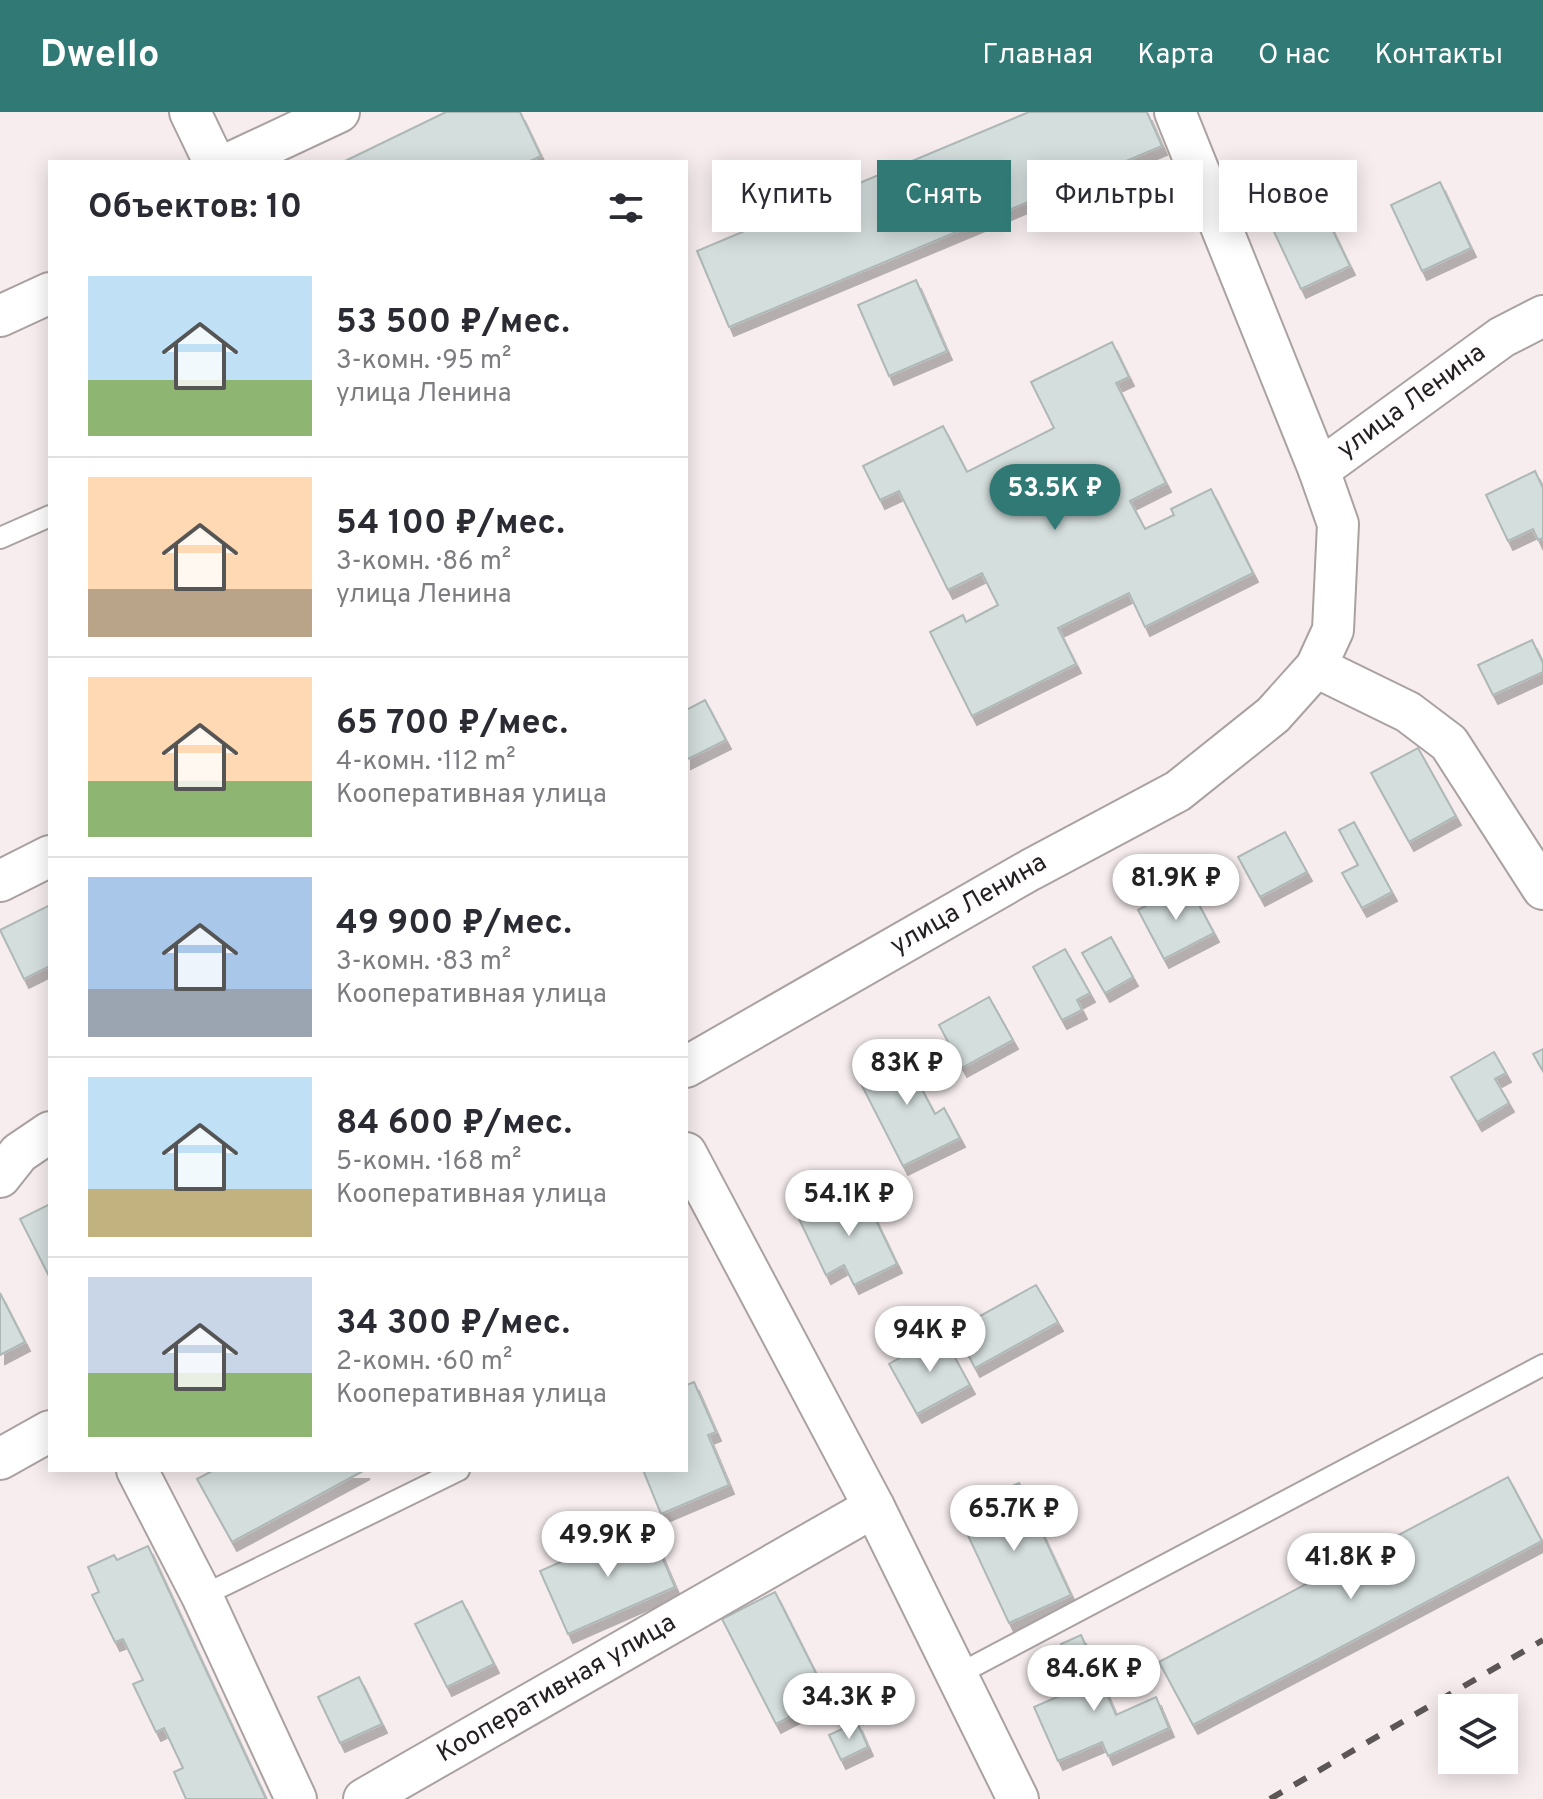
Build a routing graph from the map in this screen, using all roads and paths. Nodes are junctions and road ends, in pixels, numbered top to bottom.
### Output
1 (190, 112) edge
2 (339, 112) edge
3 (1175, 112) edge
4 (213, 160) edge
5 (236, 160) edge
6 (48, 294) edge
7 (0, 316) edge
8 (1543, 316) edge
9 (1319, 470) junction
10 (48, 517) edge
11 (0, 538) edge
12 (1316, 667) junction
13 (48, 857) edge
14 (0, 881) edge
15 (1543, 889) edge
16 (688, 1066) edge
17 (48, 1133) edge
18 (688, 1157) edge
19 (0, 1177) edge
20 (1543, 1365) edge
21 (48, 1432) edge
22 (0, 1459) edge
23 (138, 1472) edge
24 (455, 1472) edge
25 (874, 1507) junction
26 (202, 1596) junction
27 (957, 1675) junction
28 (296, 1799) edge
29 (364, 1799) edge
30 (1018, 1799) edge

1 - 4 street
2 - 5 street
3 - 9 street
6 - 7 street
8 - 9 street, улица Ленина
9 - 12 street, улица Ленина
10 - 11 lane
12 - 15 street
12 - 16 street, улица Ленина
13 - 14 street
17 - 19 street
18 - 25 street
20 - 27 lane
21 - 22 street
23 - 26 street
24 - 26 lane
25 - 27 street
25 - 29 street, Кооперативная улица
26 - 28 street
27 - 30 street

